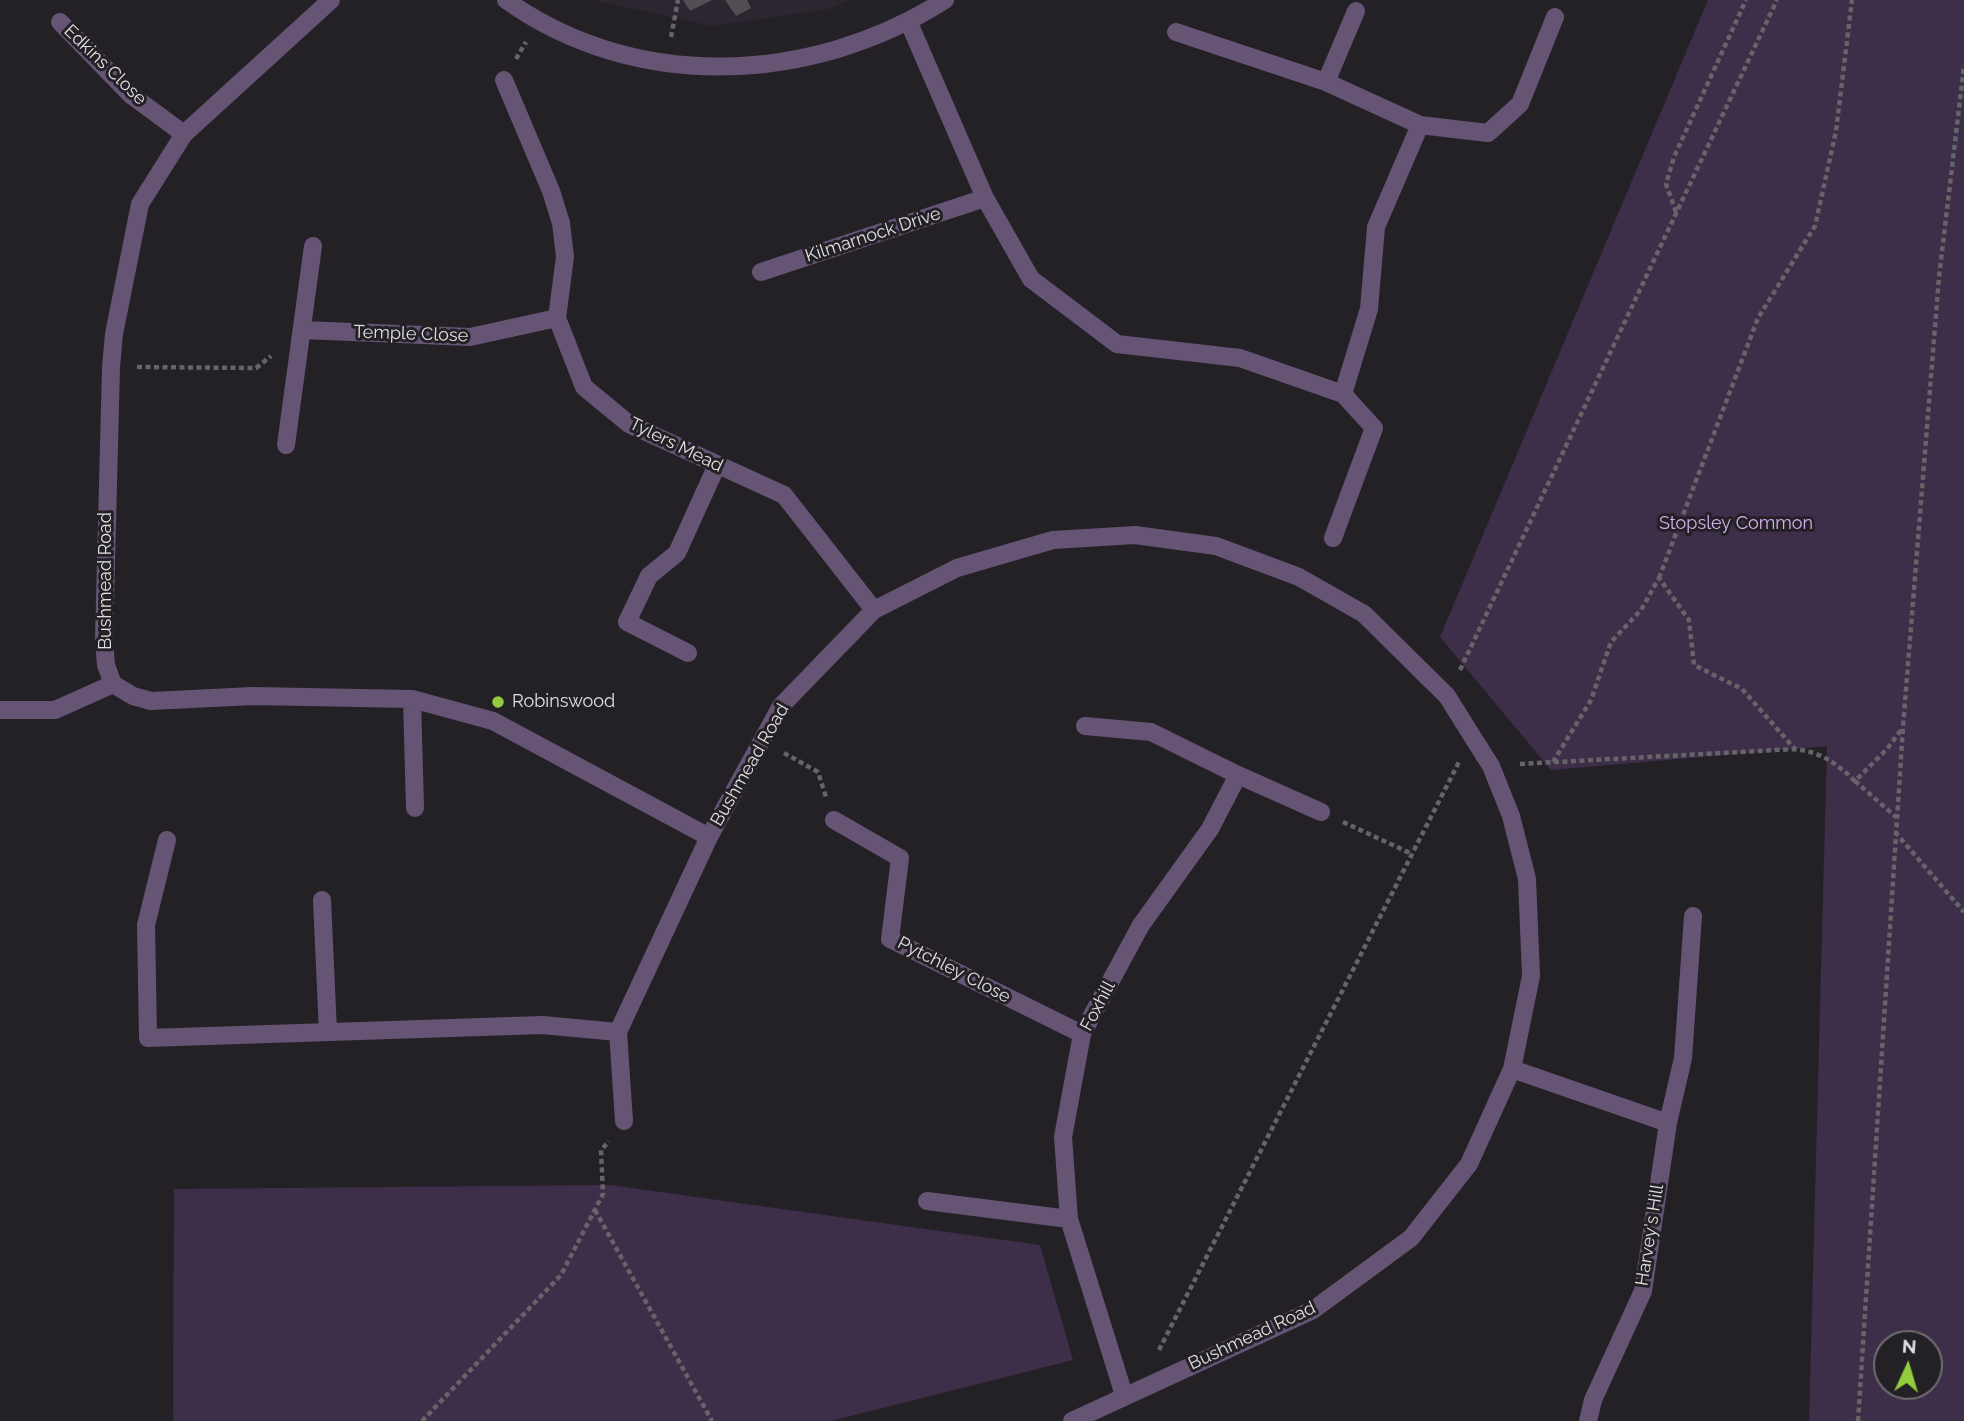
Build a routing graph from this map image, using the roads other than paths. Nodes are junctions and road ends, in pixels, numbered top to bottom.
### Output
1 (331, 0) edge
2 (506, 0) edge
3 (945, 0) edge
4 (1356, 11) dead end
5 (533, 12) edge
6 (1555, 17) dead end
7 (60, 22) dead end
8 (909, 23) junction
9 (1176, 32) dead end
10 (504, 80) road end
11 (1326, 82) junction
12 (1420, 125) junction
13 (184, 134) junction
14 (985, 198) junction
15 (313, 246) dead end
16 (761, 272) dead end
17 (557, 318) junction
18 (304, 330) junction
19 (1343, 394) junction
20 (286, 445) dead end
21 (718, 465) junction
22 (1333, 538) dead end
23 (874, 610) junction
24 (688, 653) dead end
25 (113, 684) junction
26 (412, 699) junction
27 (0, 710) edge
28 (1085, 726) dead end
29 (1238, 775) junction
30 (415, 808) dead end
31 (1321, 812) road end
32 (834, 820) road end
33 (709, 836) junction
34 (167, 840) dead end
35 (321, 900) dead end
36 (1693, 916) dead end
37 (328, 1032) junction
38 (618, 1032) junction
39 (1082, 1034) junction
40 (1512, 1069) junction
41 (624, 1121) road end
42 (1668, 1123) junction
43 (927, 1202) dead end
44 (1069, 1219) junction
45 (1124, 1395) junction
46 (1072, 1421) edge
47 (1588, 1421) edge

1 - 13 street, Bushmead Road
2 - 5 street
3 - 8 street
4 - 11 street
5 - 8 street
6 - 12 street
7 - 13 street, Edkins Close
8 - 14 street
9 - 11 street
10 - 17 street, Tylers Mead
11 - 12 street
12 - 19 street
13 - 25 street, Bushmead Road
14 - 16 street, Kilmarnock Drive
14 - 19 street
15 - 18 street
17 - 18 street, Temple Close
17 - 21 street, Tylers Mead
18 - 20 street
19 - 22 street
21 - 23 street, Tylers Mead
21 - 24 street
23 - 33 street, Bushmead Road
23 - 40 street, Bushmead Road
25 - 26 street, Bushmead Road
25 - 27 street
26 - 30 street
26 - 33 street, Bushmead Road
28 - 29 street
29 - 31 street
29 - 39 street, Foxhill
32 - 39 street, Pytchley Close
33 - 38 street
34 - 37 street
35 - 37 street
36 - 42 street, Harvey's Hill
37 - 38 street
38 - 41 street
39 - 44 street, Foxhill
40 - 42 street
40 - 45 street, Bushmead Road
42 - 47 street, Harvey's Hill
43 - 44 street
44 - 45 street, Foxhill
45 - 46 street, Bushmead Road

